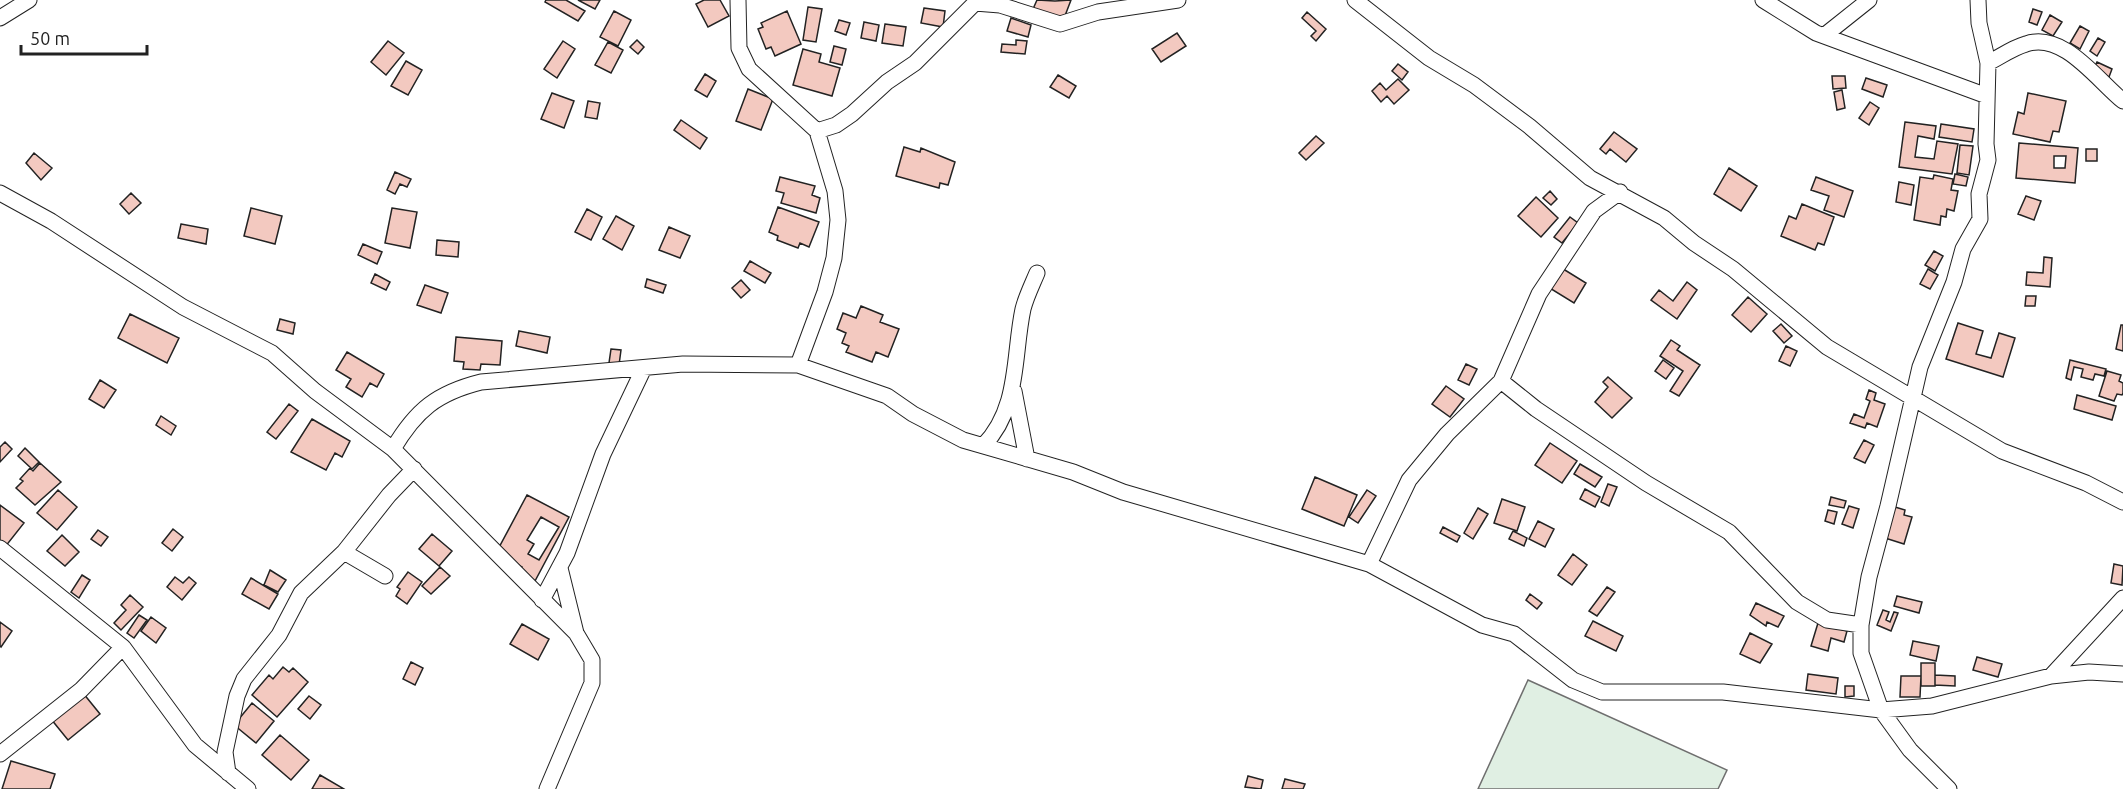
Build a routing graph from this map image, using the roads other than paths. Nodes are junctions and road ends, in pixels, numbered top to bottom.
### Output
1 (29, 0) edge
2 (738, 0) edge
3 (1178, 0) edge
4 (1355, 0) edge
5 (1763, 0) edge
6 (1869, 0) edge
7 (1978, 0) edge
8 (976, 2) edge
9 (0, 18) edge
10 (1825, 35) junction
11 (1988, 63) junction
12 (1987, 96) junction
13 (2123, 101) edge
14 (817, 132) junction
15 (1620, 192) junction
16 (0, 193) edge
17 (1036, 273) dead end
18 (798, 365) junction
19 (643, 370) junction
20 (1501, 381) junction
21 (1014, 391) junction
22 (1914, 401) junction
23 (983, 446) junction
24 (393, 449) junction
25 (1027, 459) junction
26 (414, 469) junction
27 (2123, 502) edge
28 (0, 548) edge
29 (344, 552) junction
30 (1369, 564) junction
31 (561, 568) junction
32 (385, 576) dead end
33 (2123, 598) edge
34 (542, 600) junction
35 (1861, 625) junction
36 (576, 633) junction
37 (123, 647) junction
38 (2123, 674) edge
39 (2051, 676) junction
40 (1881, 710) junction
41 (0, 754) edge
42 (228, 773) junction
43 (248, 789) edge
44 (547, 789) edge
45 (1949, 789) edge

1 - 9 street
2 - 14 street
3 - 8 street
4 - 15 street
5 - 10 street
6 - 10 street
7 - 11 street
8 - 14 street
10 - 12 street
11 - 12 street
11 - 13 street
12 - 22 street
14 - 18 street
15 - 20 street
15 - 22 street
16 - 24 street
17 - 21 street
18 - 19 street
18 - 23 street
19 - 24 street
19 - 31 street
20 - 30 street
20 - 35 street
21 - 23 street
21 - 25 street
22 - 27 street
22 - 35 street
23 - 25 street
24 - 26 street
25 - 30 street
26 - 29 street
26 - 34 street
28 - 37 street
29 - 32 street
29 - 42 street
30 - 40 street
31 - 34 street
31 - 36 street
33 - 39 street
34 - 36 street
35 - 40 street
36 - 44 street
37 - 41 street
37 - 42 street
38 - 39 street
39 - 40 street
40 - 45 street
42 - 43 street

